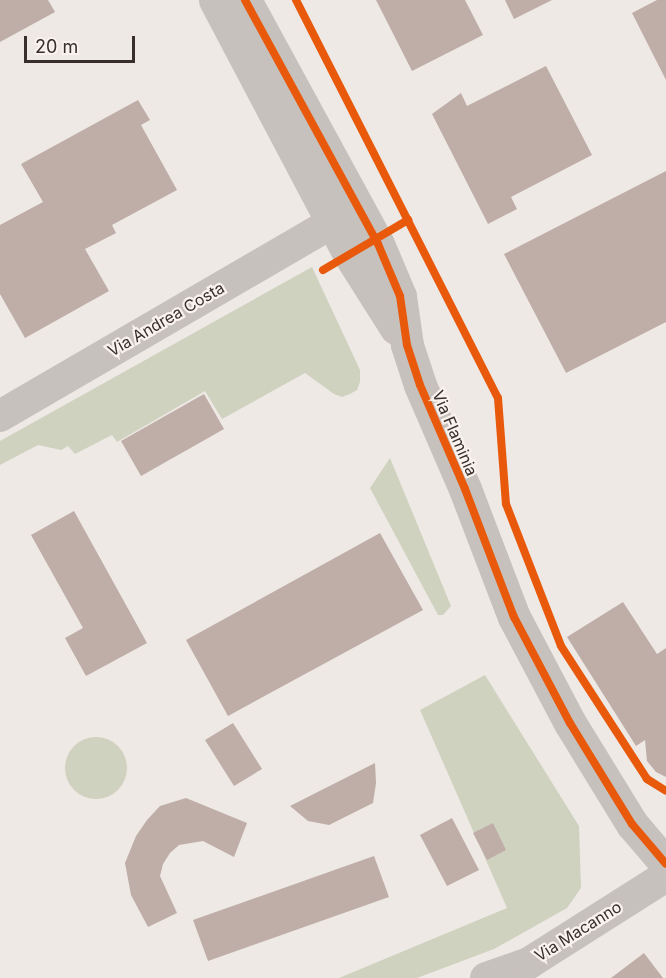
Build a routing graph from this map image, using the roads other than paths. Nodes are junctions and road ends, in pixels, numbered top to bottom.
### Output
1 (215, 0) edge
2 (245, 0) edge
3 (333, 222) junction
4 (407, 345) junction
5 (0, 416) edge
6 (666, 864) edge
7 (666, 876) edge
8 (486, 978) edge

1 - 3 street, Via Flaminia
2 - 4 street, Via Flaminia
3 - 4 street, Via Flaminia
3 - 5 street, Via Andrea Costa
4 - 6 street, Via Flaminia
7 - 8 street, Via Macanno

